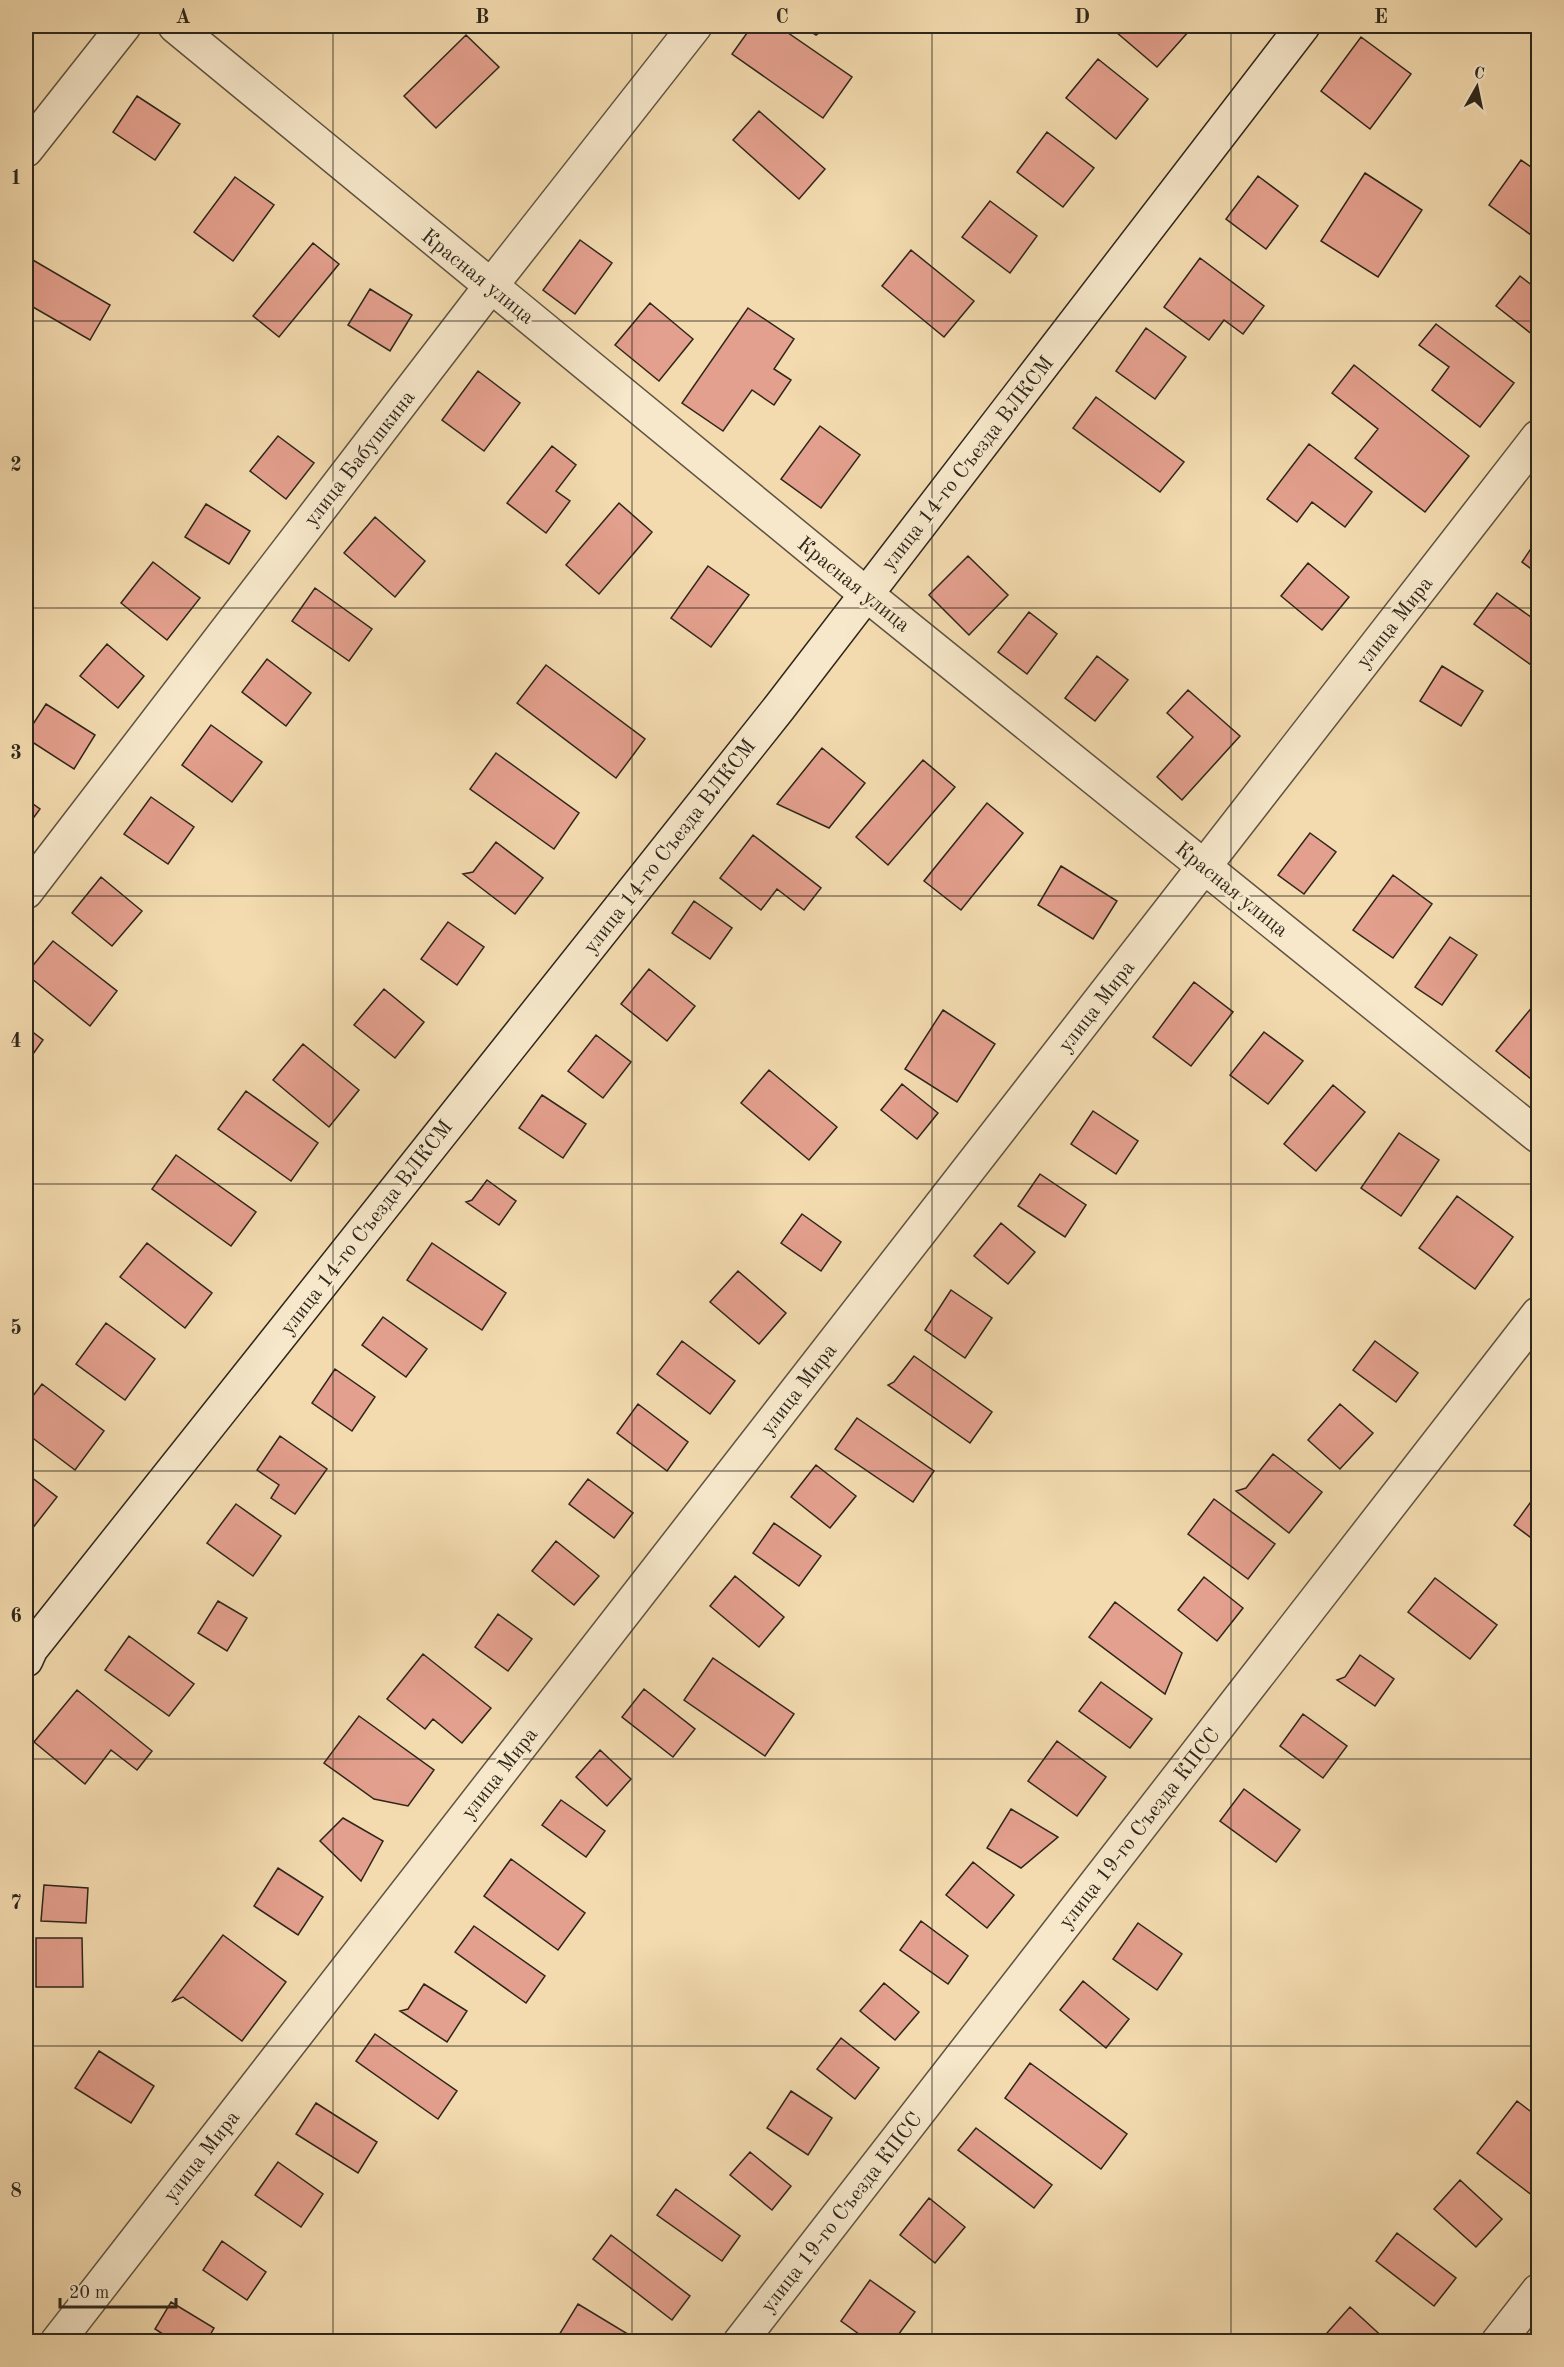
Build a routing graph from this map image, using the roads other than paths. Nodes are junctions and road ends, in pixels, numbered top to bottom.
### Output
1 (124, 26) edge
2 (175, 26) edge
3 (695, 26) edge
4 (1304, 26) edge
5 (26, 150) edge
6 (490, 287) junction
7 (1539, 437) edge
8 (866, 594) junction
9 (1204, 867) junction
10 (26, 892) edge
11 (1539, 1136) edge
12 (1539, 1314) edge
13 (26, 1660) edge
14 (1539, 2291) edge
15 (57, 2342) edge
16 (740, 2342) edge
17 (1498, 2342) edge

1 - 5 street
2 - 6 street, Красная улица
3 - 6 street, улица Бабушкина
4 - 8 street, улица 14-го Съезда ВЛКСМ
6 - 8 street, Красная улица
6 - 10 street, улица Бабушкина
7 - 9 street, улица Мира
8 - 9 street, Красная улица
8 - 13 street, улица 14-го Съезда ВЛКСМ
9 - 11 street, Красная улица
9 - 15 street, улица Мира
12 - 16 street, улица 19-го Съезда КПСС
14 - 17 street

